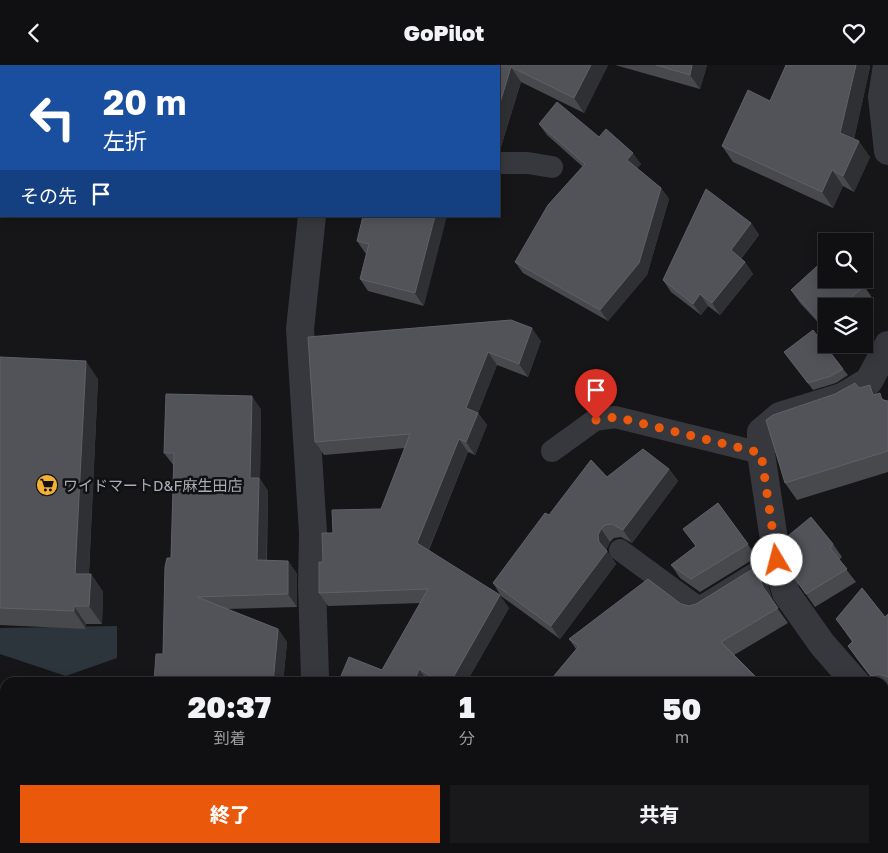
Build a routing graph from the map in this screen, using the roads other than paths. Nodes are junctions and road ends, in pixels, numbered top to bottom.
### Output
1 (886, 65) edge
2 (888, 151) edge
3 (500, 163) edge
4 (552, 167) dead end
5 (312, 217) edge
6 (888, 345) edge
7 (878, 385) edge
8 (552, 451) dead end
9 (761, 453) junction
10 (620, 549) edge
11 (777, 560) junction
12 (315, 677) edge
13 (851, 677) edge

1 - 2 street
3 - 4 lane
5 - 12 street
6 - 7 street
7 - 9 street
8 - 9 lane
9 - 11 street
10 - 11 lane
11 - 13 street

